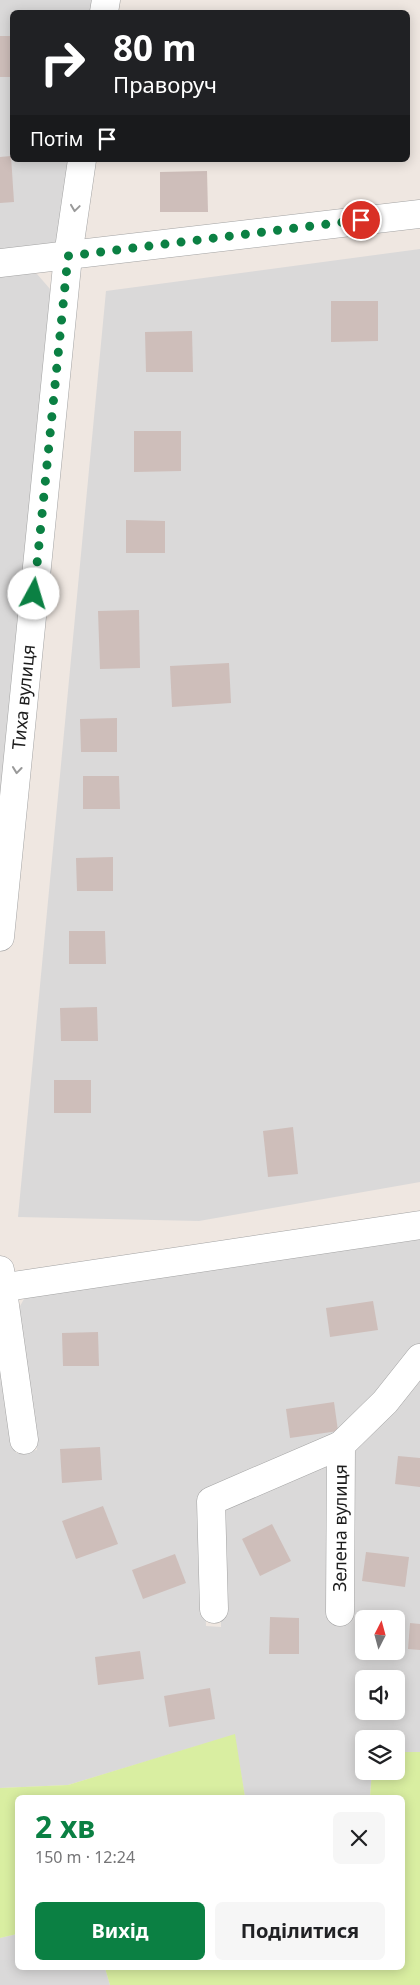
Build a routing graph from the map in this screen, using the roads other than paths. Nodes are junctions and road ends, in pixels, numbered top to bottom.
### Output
1 (82, 162) edge
2 (420, 214) edge
3 (68, 256) junction
4 (0, 263) edge
5 (0, 937) edge
6 (420, 1225) edge
7 (1, 1282) edge
8 (420, 1358) edge
9 (24, 1440) dead end
10 (341, 1445) junction
11 (214, 1609) dead end
12 (340, 1612) dead end

1 -> 3 street, Тиха вулиця
2 - 3 street
3 - 4 street
3 -> 5 street, Тиха вулиця
6 - 7 street
7 - 9 street
8 - 10 street, Зелена вулиця
10 - 11 street, Зелена вулиця
10 - 12 street, Зелена вулиця

